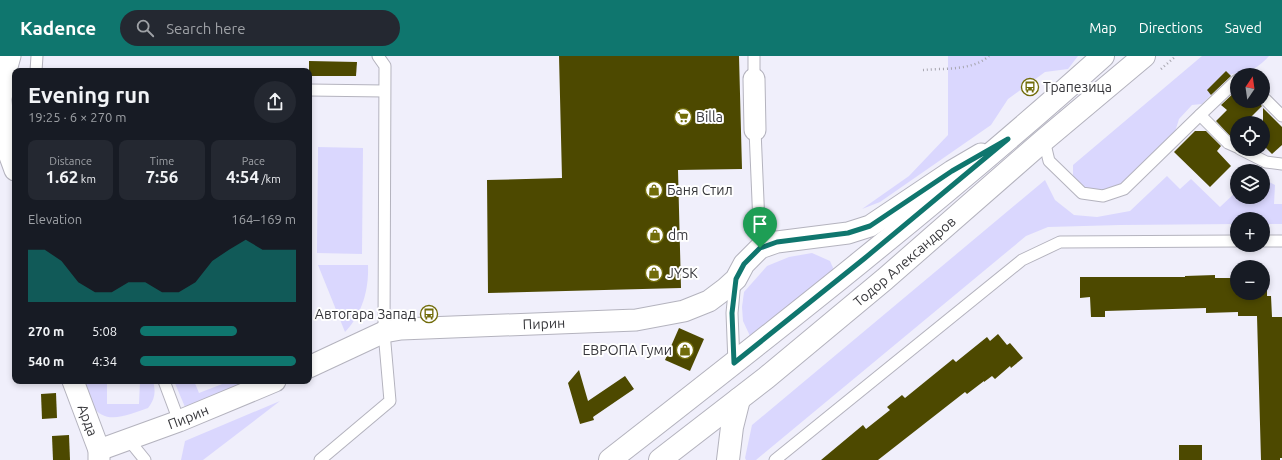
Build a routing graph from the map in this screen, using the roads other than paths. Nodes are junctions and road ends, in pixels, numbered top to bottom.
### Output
1 (10, 56) edge
2 (37, 56) edge
3 (378, 56) edge
4 (754, 56) edge
5 (1103, 56) edge
6 (1144, 56) edge
7 (36, 68) edge
8 (754, 79) joint
9 (1230, 87) edge
10 (312, 90) edge
11 (384, 91) junction
12 (1270, 104) edge
13 (1200, 115) junction
14 (1282, 116) edge
15 (755, 130) joint
16 (1008, 139) junction
17 (1044, 140) junction
18 (1230, 144) edge
19 (1254, 156) edge
20 (12, 162) edge
21 (1282, 164) edge
22 (1230, 241) edge
23 (1270, 241) edge
24 (1282, 241) edge
25 (760, 248) junction
26 (736, 279) junction
27 (384, 332) junction
28 (734, 363) junction
29 (312, 366) edge
30 (74, 384) edge
31 (165, 384) edge
32 (268, 384) edge
33 (739, 399) junction
34 (178, 421) junction
35 (128, 439) junction
36 (99, 455) edge
37 (145, 460) edge
38 (320, 460) edge
39 (610, 460) edge
40 (660, 460) edge
41 (728, 460) edge
42 (774, 460) edge

1 - 20 street
2 - 7 lane
3 - 11 lane
4 - 8 lane
5 - 16 main road, Тодор Александров
6 - 17 main road, Тодор Александров
8 - 15 street
9 - 13 lane
10 - 11 lane
11 - 27 lane
12 - 14 lane
13 - 17 lane
13 - 18 lane
15 - 25 lane
16 - 25 street
16 - 28 main road, Тодор Александров
17 - 33 main road, Тодор Александров
19 - 21 lane
22 - 42 lane
23 - 24 lane
25 - 26 street, Пирин
26 - 27 street, Пирин
26 - 28 lane
27 - 29 street, Пирин
27 - 38 lane
28 - 39 main road, Тодор Александров
30 - 36 street, Арда
31 - 34 lane
32 - 34 street, Пирин
33 - 40 main road, Тодор Александров
33 - 41 main road
34 - 35 street, Пирин
35 - 36 street, Пирин
35 - 37 lane

